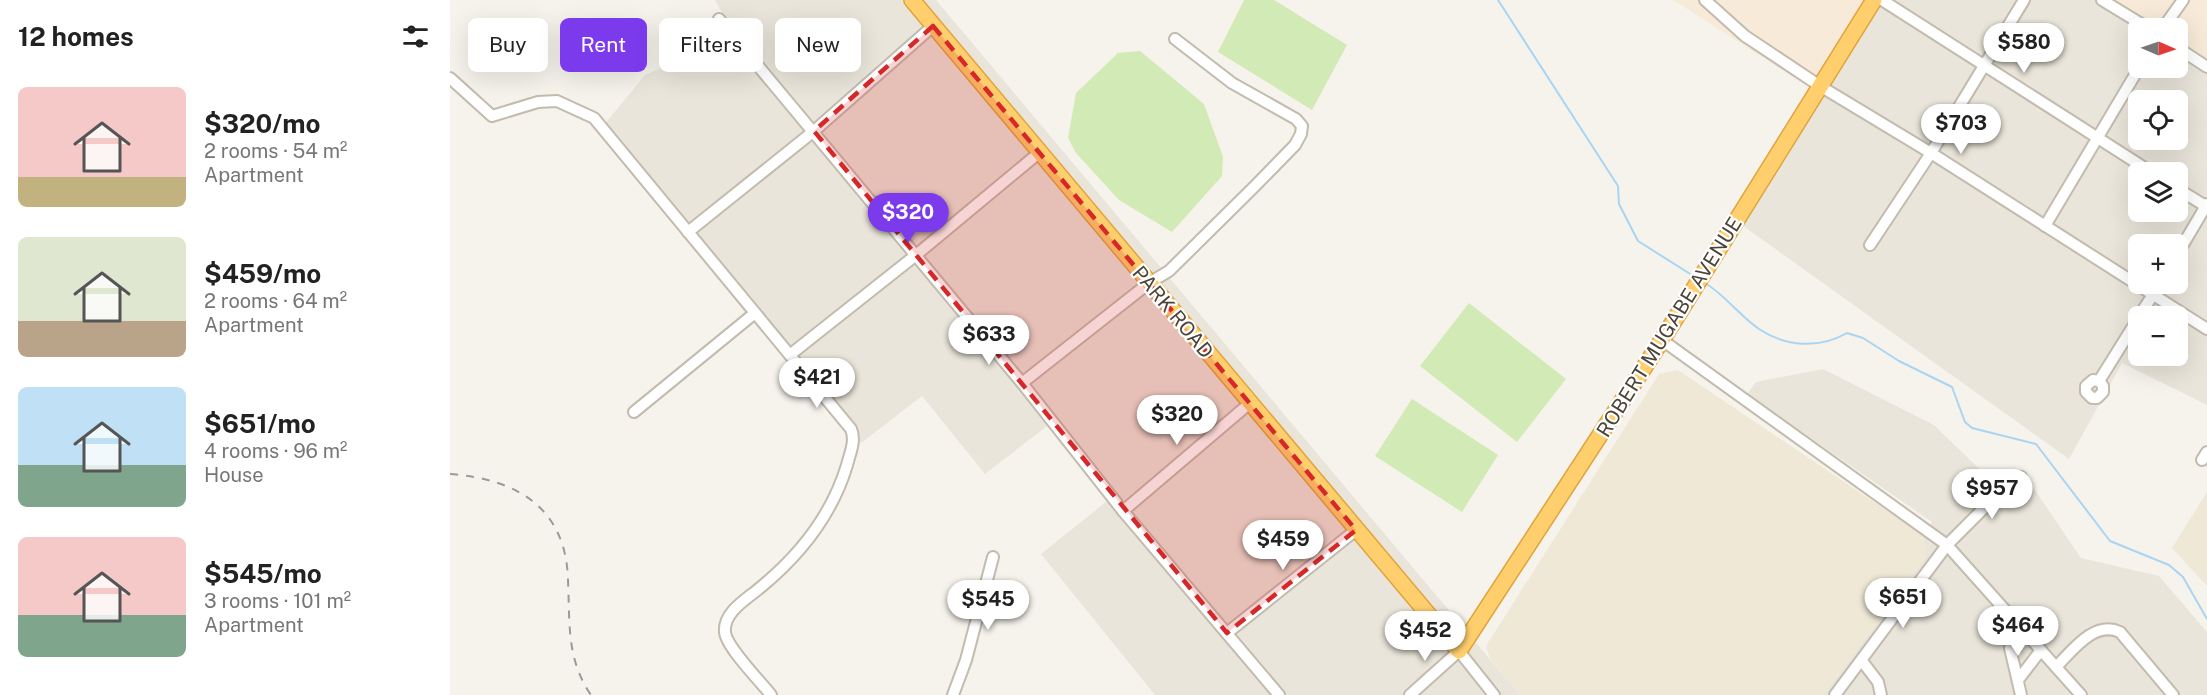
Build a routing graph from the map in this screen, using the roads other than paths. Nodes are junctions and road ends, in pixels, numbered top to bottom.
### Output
1 (912, 0) edge
2 (1874, 0) edge
3 (1882, 0) edge
4 (2024, 0) edge
5 (2102, 0) edge
6 (2183, 0) edge
7 (1713, 2) edge
8 (2132, 18) edge
9 (2170, 18) edge
10 (933, 26) junction
11 (1175, 39) dead end
12 (2188, 55) edge
13 (1984, 65) junction
14 (2207, 67) edge
15 (763, 71) edge
16 (450, 78) edge
17 (2133, 78) edge
18 (1820, 86) junction
19 (813, 131) junction
20 (2097, 139) junction
21 (1040, 152) junction
22 (1931, 153) junction
23 (2135, 162) edge
24 (2188, 195) edge
25 (2206, 206) edge
26 (2044, 226) junction
27 (688, 232) junction
28 (2188, 236) edge
29 (1870, 245) dead end
30 (916, 255) junction
31 (1149, 283) junction
32 (2153, 295) junction
33 (2146, 306) edge
34 (755, 313) junction
35 (2207, 329) edge
36 (2128, 335) edge
37 (1662, 340) junction
38 (791, 354) junction
39 (2099, 381) dead end
40 (1022, 383) junction
41 (1250, 403) junction
42 (634, 412) dead end
43 (2021, 477) dead end
44 (1124, 511) junction
45 (1356, 530) junction
46 (1947, 545) junction
47 (993, 557) dead end
48 (1227, 633) junction
49 (2010, 648) dead end
50 (2041, 650) junction
51 (1459, 651) junction
52 (1862, 661) junction
53 (2056, 668) junction
54 (2018, 680) junction
55 (771, 695) edge
56 (953, 695) edge
57 (1279, 695) edge
58 (1410, 695) edge
59 (1494, 695) edge
60 (1835, 695) edge
61 (1881, 695) edge
62 (2021, 695) edge
63 (2081, 695) edge
64 (2173, 695) edge

1 - 10 highway, PARK ROAD
2 - 18 highway, ROBERT MUGABE AVENUE
3 - 13 street
4 - 13 street
5 - 8 street
6 - 9 street
7 - 18 street
10 - 19 street
10 - 21 highway, PARK ROAD
11 - 31 street
12 - 14 street
13 - 20 street
13 - 22 street
15 - 19 street
16 - 27 street
17 - 20 street
18 - 22 street
18 - 37 highway, ROBERT MUGABE AVENUE
19 - 27 street
19 - 30 street
20 - 23 street
20 - 26 street
21 - 30 street
21 - 31 highway, PARK ROAD
22 - 26 street
22 - 29 street
24 - 25 street
25 - 28 street
26 - 32 street
27 - 34 street
30 - 38 street
30 - 40 street
31 - 40 street
31 - 41 highway, PARK ROAD
32 - 33 street
32 - 35 street
34 - 38 street
34 - 42 street
36 - 39 street
37 - 46 street
37 - 51 highway, ROBERT MUGABE AVENUE
38 - 55 street
40 - 44 street
41 - 44 street
41 - 45 highway, PARK ROAD
43 - 46 street
44 - 48 street
45 - 48 street
45 - 51 highway, PARK ROAD
46 - 50 street
46 - 52 street
47 - 56 street
48 - 57 street
49 - 54 street
50 - 53 street
50 - 54 street
51 - 58 street
51 - 59 street
52 - 60 street
52 - 61 street
53 - 63 street
53 - 64 street
54 - 62 street

